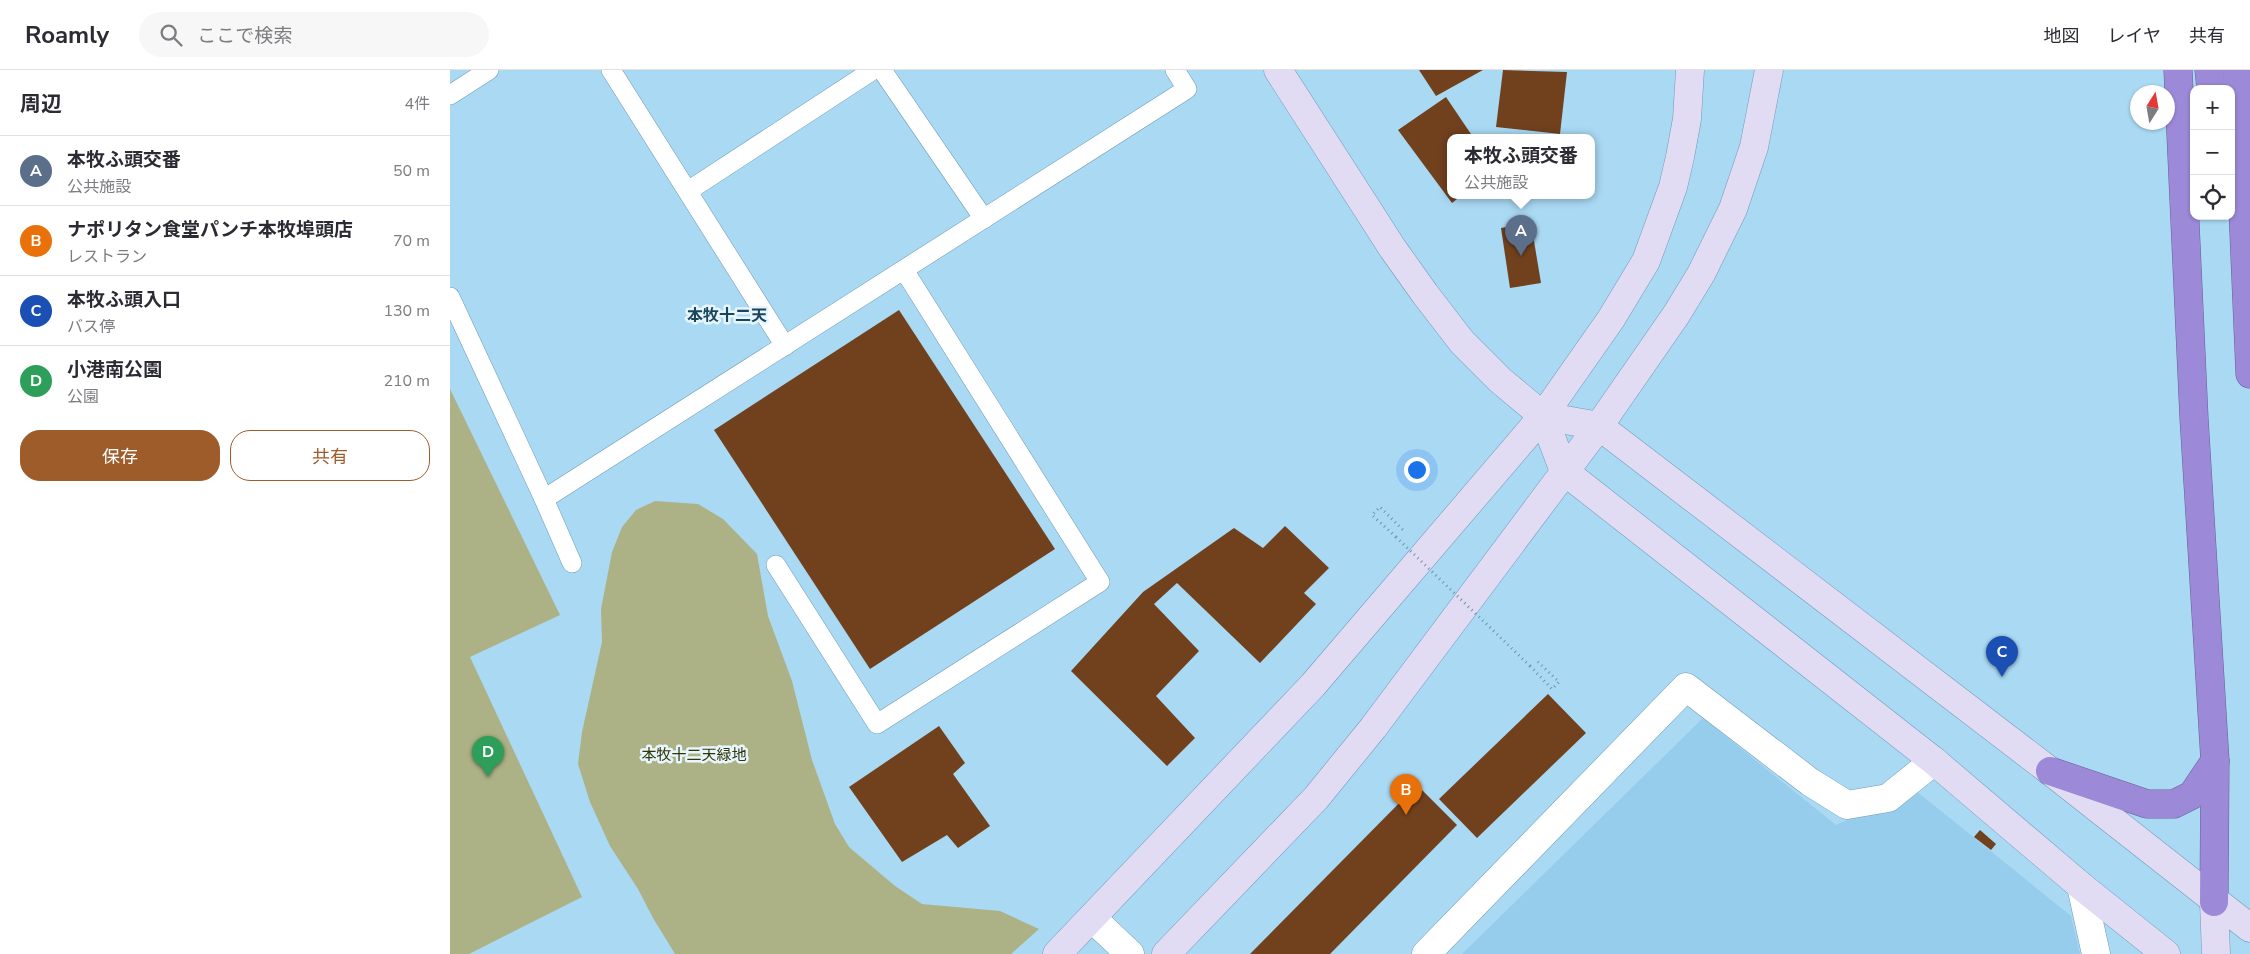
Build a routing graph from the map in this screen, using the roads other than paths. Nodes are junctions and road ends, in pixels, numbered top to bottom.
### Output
1 (489, 70) edge
2 (611, 70) edge
3 (873, 70) edge
4 (882, 70) edge
5 (1175, 70) edge
6 (1278, 70) edge
7 (1690, 70) edge
8 (1768, 70) edge
9 (2178, 70) edge
10 (2209, 70) edge
11 (2237, 70) edge
12 (2211, 85) edge
13 (450, 95) edge
14 (688, 191) junction
15 (984, 219) junction
16 (2228, 220) edge
17 (904, 270) junction
18 (450, 297) edge
19 (785, 346) junction
20 (2250, 374) edge
21 (2250, 392) edge
22 (1543, 416) junction
23 (1599, 426) junction
24 (1564, 471) junction
25 (544, 498) junction
26 (572, 563) dead end
27 (776, 566) dead end
28 (1934, 761) junction
29 (2214, 761) junction
30 (2050, 771) junction
31 (2081, 886) junction
32 (2214, 902) junction
33 (1092, 918) junction
34 (2250, 928) edge
35 (1058, 954) edge
36 (1130, 954) edge
37 (1166, 954) edge
38 (1426, 954) edge
39 (2096, 954) edge
40 (2166, 954) edge
41 (2216, 954) edge

1 - 13 lane
2 - 14 lane
3 - 14 lane
4 - 15 lane
5 - 15 lane
6 - 22 street
7 - 22 street
8 - 23 street
9 - 29 highway
10 - 12 highway
11 - 20 highway
14 - 19 lane
15 - 17 lane
16 - 21 highway
17 - 19 lane
17 - 27 lane
18 - 25 lane
19 - 25 lane
22 - 23 street
22 - 24 street
22 - 33 street
23 - 24 street
23 - 30 street
24 - 28 street
24 - 37 street
25 - 26 lane
28 - 31 street
28 - 38 street
29 - 30 highway
29 - 32 highway
30 - 32 street
31 - 39 street
31 - 40 street
32 - 34 street
32 - 41 street
33 - 35 street
33 - 36 street

